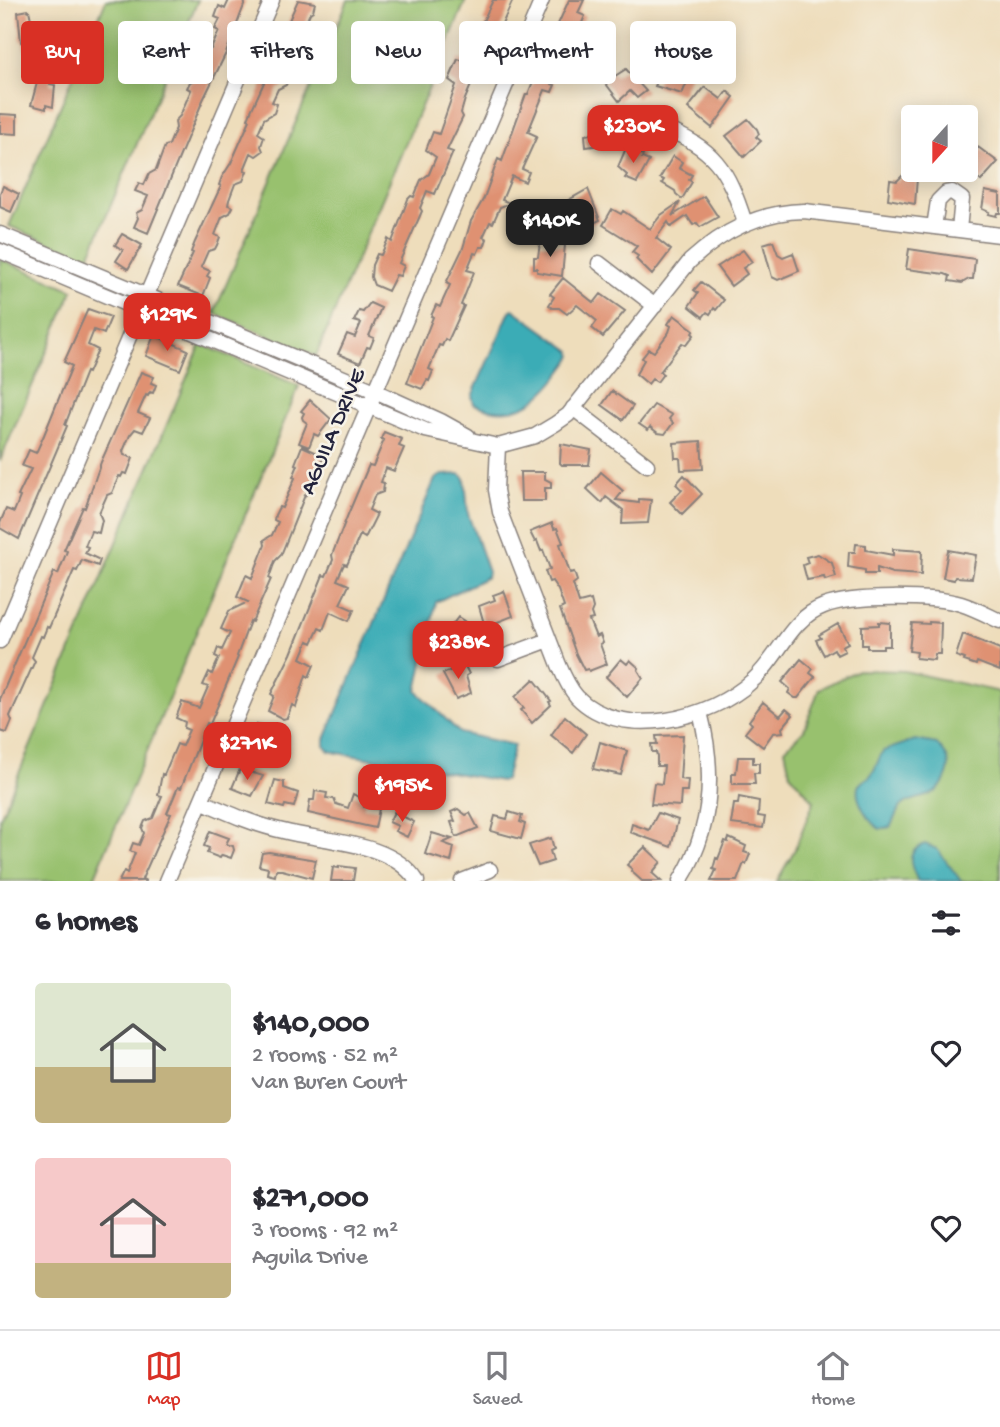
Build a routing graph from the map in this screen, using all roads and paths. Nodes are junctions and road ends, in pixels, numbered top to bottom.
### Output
1 (272, 0) edge
2 (542, 0) edge
3 (660, 126) dead end
4 (745, 223) junction
5 (934, 227) junction
6 (959, 230) junction
7 (0, 234) edge
8 (1000, 235) edge
9 (0, 251) edge
10 (599, 263) dead end
11 (147, 294) junction
12 (655, 306) junction
13 (140, 310) junction
14 (372, 398) junction
15 (573, 408) junction
16 (498, 446) junction
17 (647, 465) dead end
18 (1000, 621) edge
19 (549, 640) junction
20 (0, 641) edge
21 (498, 659) dead end
22 (700, 712) junction
23 (201, 802) junction
24 (490, 870) dead end
25 (167, 881) edge
26 (417, 881) edge
27 (462, 881) edge
28 (680, 881) edge

1 - 11 street
2 - 14 street, AGUILA DRIVE
3 - 4 street
4 - 5 street
4 - 12 street
5 - 6 street
5 - 6 street
6 - 8 street
7 - 11 street
9 - 13 street
10 - 12 street
11 - 13 street
11 - 14 street
12 - 15 street
13 - 14 street
13 - 20 street
14 - 16 street
14 - 23 street, AGUILA DRIVE
15 - 16 street
15 - 17 street
16 - 19 street
18 - 22 street
19 - 21 street
19 - 22 street
22 - 28 street
23 - 25 street, AGUILA DRIVE
23 - 26 street
24 - 27 street

